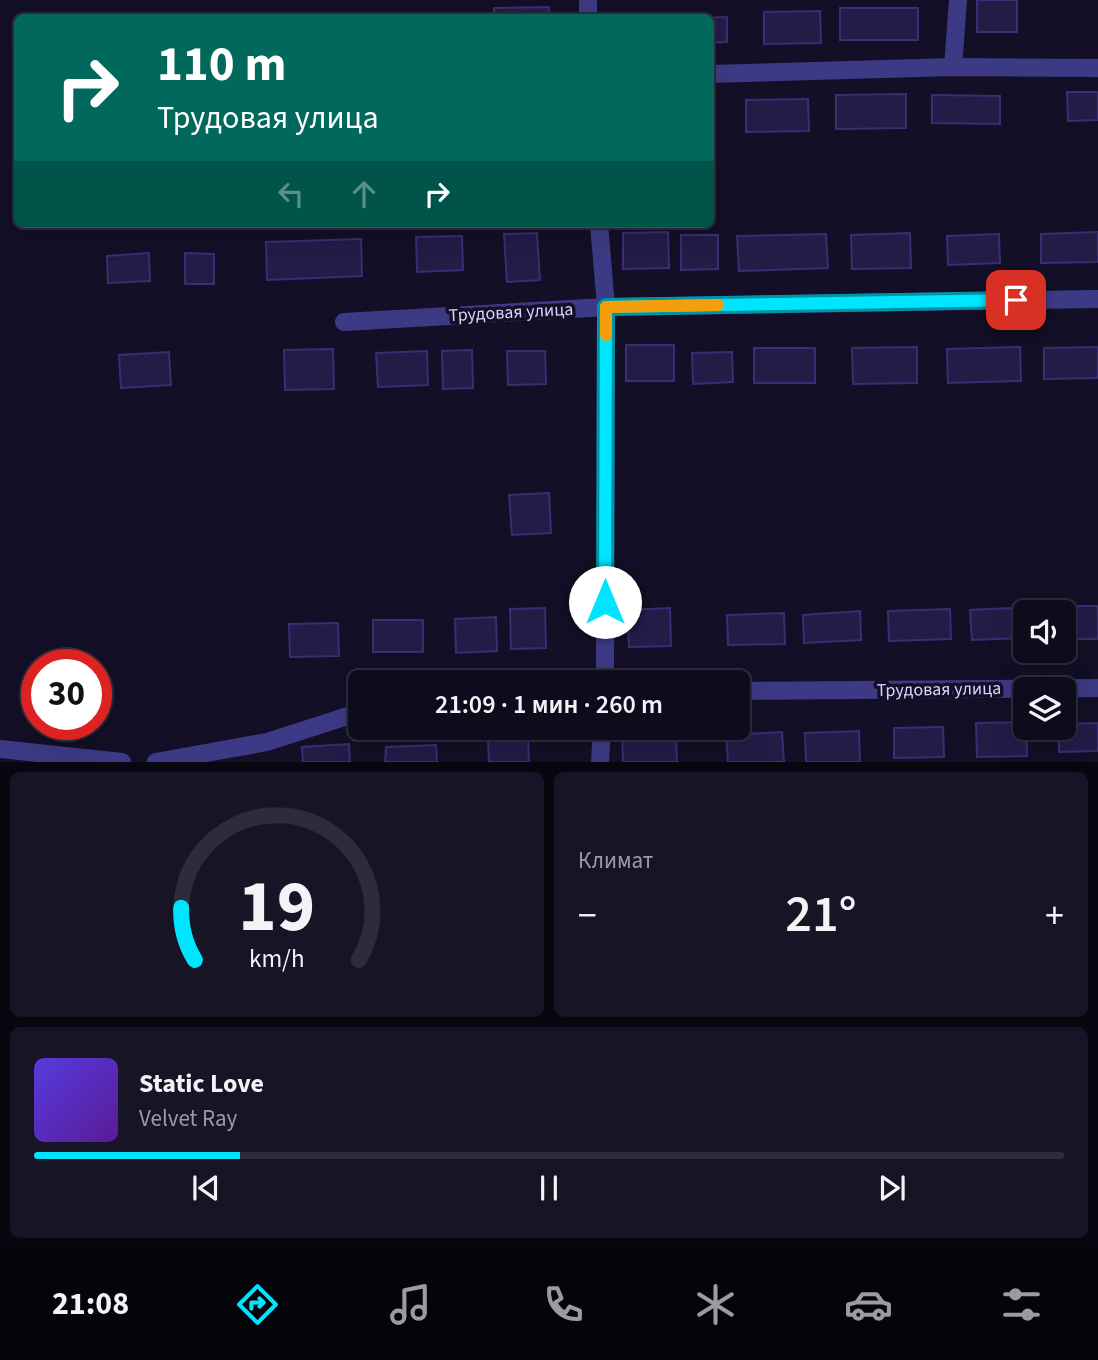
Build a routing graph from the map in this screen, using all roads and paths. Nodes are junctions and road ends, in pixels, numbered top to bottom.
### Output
1 (958, 0) edge
2 (953, 67) junction
3 (1098, 68) edge
4 (714, 74) edge
5 (599, 228) edge
6 (1098, 299) edge
7 (606, 307) junction
8 (344, 322) dead end
9 (605, 670) edge
10 (1098, 688) edge
11 (750, 691) edge
12 (348, 716) edge
13 (601, 740) edge
14 (0, 749) edge
15 (122, 761) edge
16 (156, 761) edge
17 (600, 761) edge

1 - 2 street
2 - 3 street
2 - 4 street
5 - 7 street
6 - 7 street, Трудовая улица
7 - 8 street, Трудовая улица
7 - 9 street
10 - 11 street, Трудовая улица
12 - 16 street
13 - 17 street
14 - 15 street

